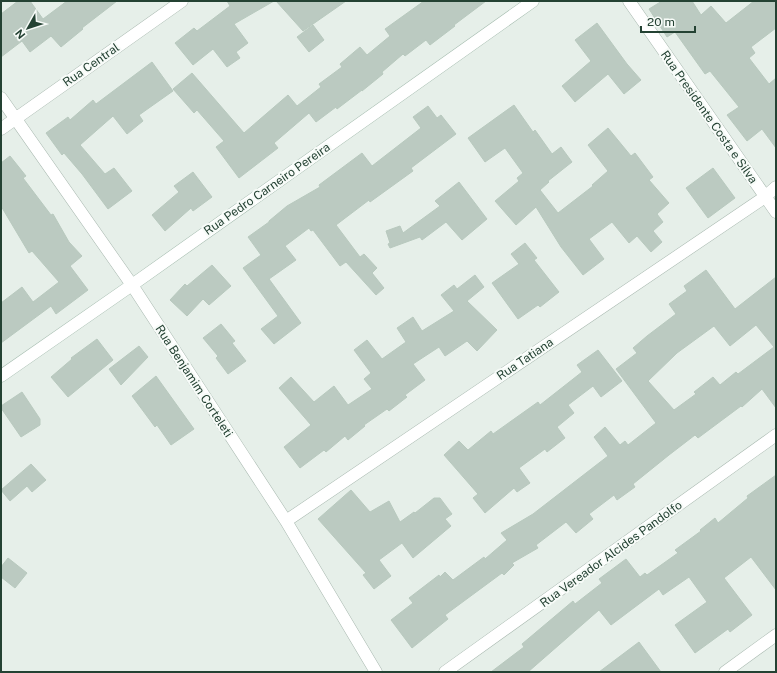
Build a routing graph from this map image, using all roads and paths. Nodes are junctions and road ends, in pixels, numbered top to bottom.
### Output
1 (182, 1) edge
2 (533, 1) edge
3 (629, 1) edge
4 (1, 98) edge
5 (16, 119) junction
6 (1, 130) edge
7 (776, 187) edge
8 (765, 197) junction
9 (776, 212) edge
10 (132, 285) junction
11 (1, 376) edge
12 (776, 435) edge
13 (286, 521) junction
14 (776, 636) edge
15 (376, 672) edge
16 (445, 672) edge
17 (725, 672) edge

1 - 5 street, Rua Central
2 - 10 street, Rua Pedro Carneiro Pereira
3 - 8 street, Rua Presidente Costa e Silva
4 - 5 street, Rua Benjamim Corteleti
5 - 6 street, Rua Central
5 - 10 street, Rua Benjamim Corteleti
7 - 8 street, Rua Tatiana
8 - 9 street, Rua Presidente Costa e Silva
8 - 13 street, Rua Tatiana
10 - 11 street, Rua Pedro Carneiro Pereira
10 - 13 street, Rua Benjamim Corteleti
12 - 16 street, Rua Vereador Alcides Pandolfo
13 - 15 street, Rua Benjamim Corteleti
14 - 17 street

